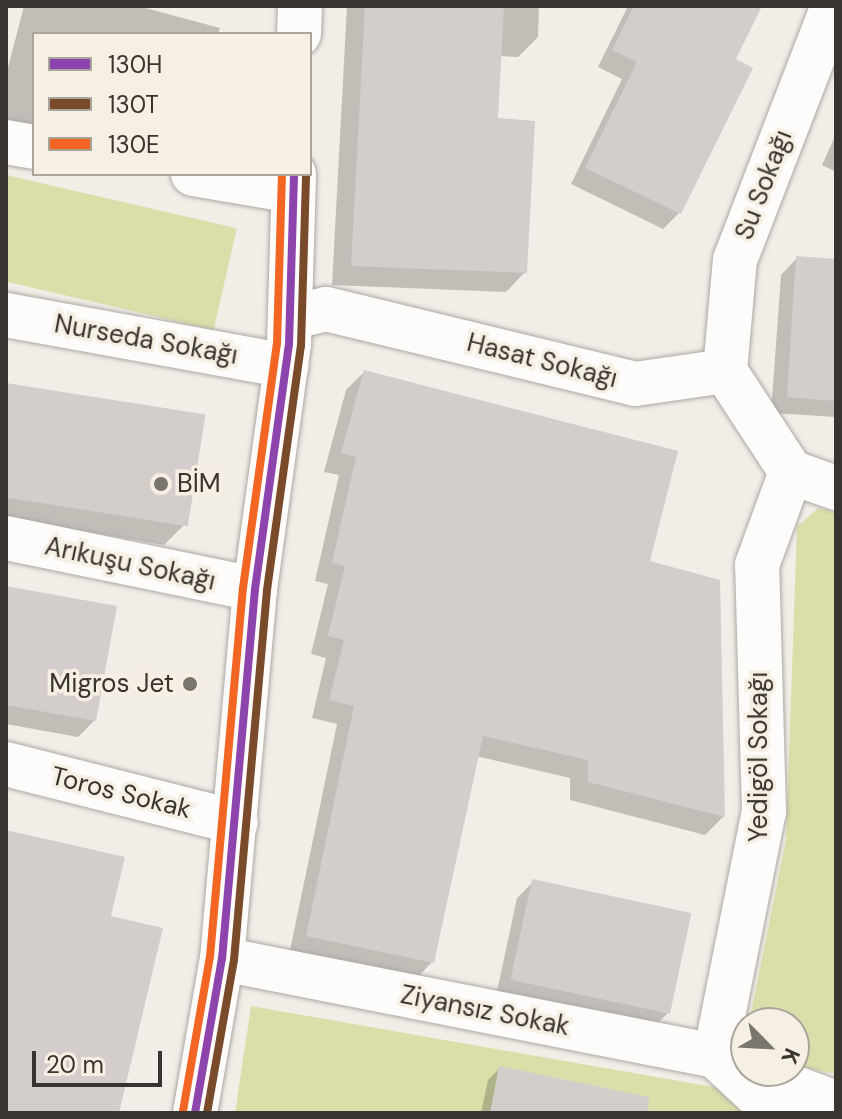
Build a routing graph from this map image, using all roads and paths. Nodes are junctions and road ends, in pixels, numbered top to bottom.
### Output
1 (300, 6) edge
2 (833, 6) edge
3 (299, 32) edge
4 (6, 142) edge
5 (32, 147) edge
6 (215, 176) edge
7 (293, 183) edge
8 (6, 315) edge
9 (290, 318) junction
10 (286, 366) junction
11 (725, 371) junction
12 (791, 472) junction
13 (836, 488) edge
14 (6, 538) edge
15 (255, 589) junction
16 (6, 764) edge
17 (236, 822) junction
18 (222, 959) junction
19 (743, 1007) edge
20 (730, 1064) edge
21 (755, 1087) edge
22 (794, 1087) edge
23 (836, 1103) edge
24 (195, 1113) edge
25 (776, 1113) edge

1 - 3 street
2 - 11 street, Su Sokağı
4 - 5 street
6 - 7 street
7 - 9 street
8 - 10 street, Nurseda Sokağı
9 - 10 street
9 - 11 street, Hasat Sokağı
10 - 15 street
11 - 12 street
12 - 13 street
12 - 19 street, Yedigöl Sokağı
14 - 15 street, Arıkuşu Sokağı
15 - 17 street
16 - 17 street, Toros Sokak
17 - 18 street
18 - 20 street, Ziyansız Sokak
18 - 24 street
21 - 25 street
22 - 23 street, Ziyansız Sokak

